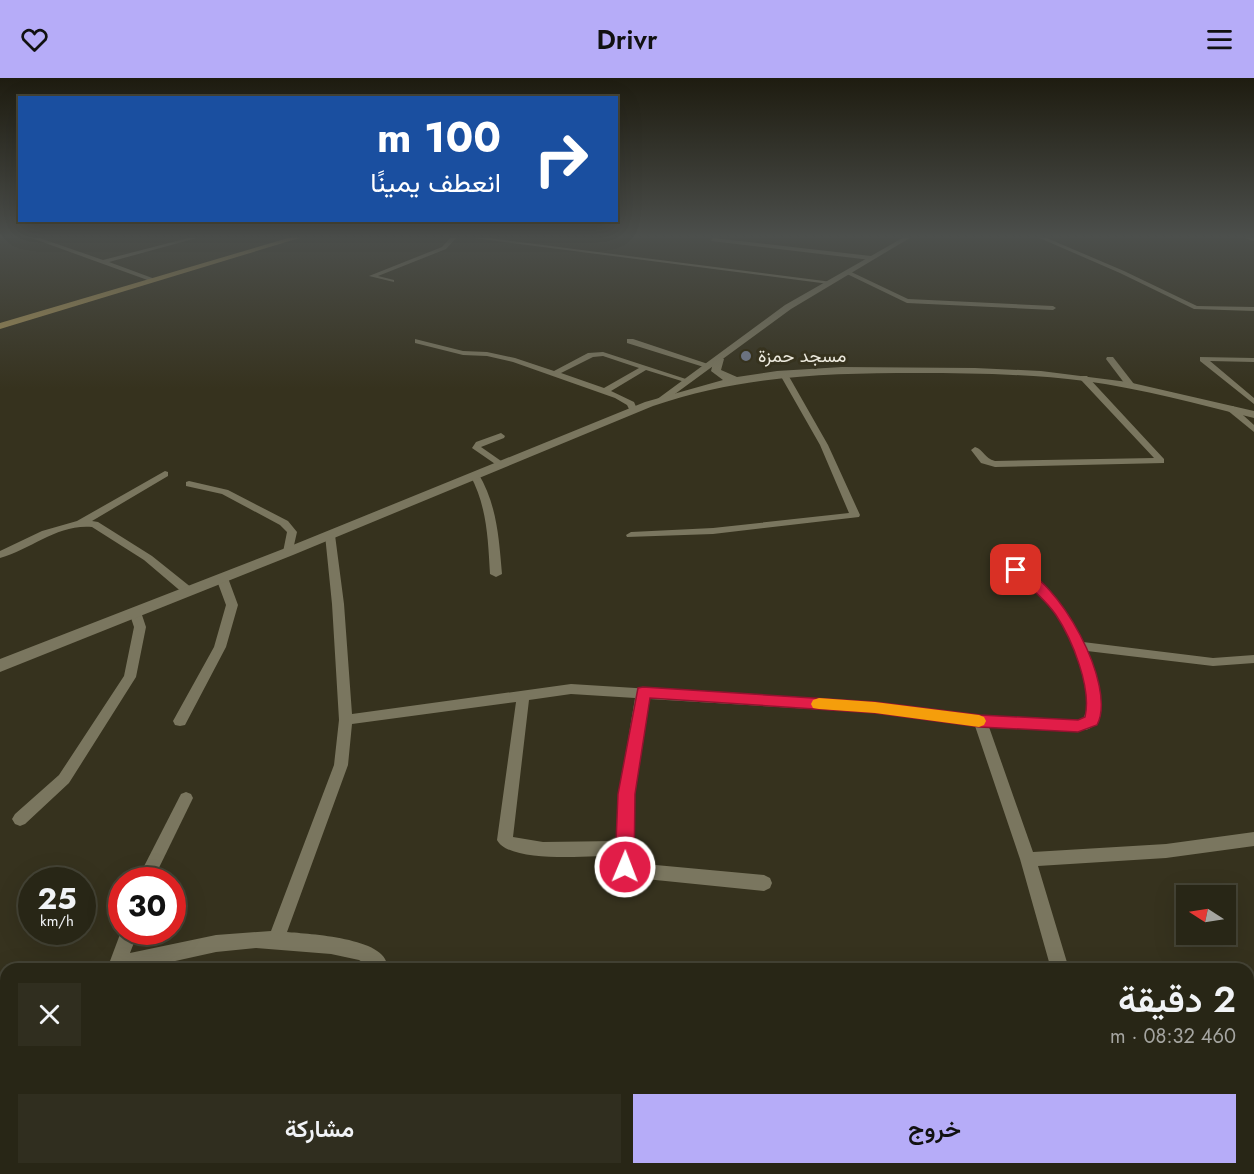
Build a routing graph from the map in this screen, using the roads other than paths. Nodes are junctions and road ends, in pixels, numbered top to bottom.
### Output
1 (129, 287) edge
2 (820, 287) edge
3 (879, 287) edge
4 (1154, 287) edge
5 (1053, 308) dead end
6 (1254, 309) edge
7 (0, 326) edge
8 (418, 341) dead end
9 (630, 341) dead end
10 (1110, 359) dead end
11 (1254, 360) edge
12 (715, 365) junction
13 (646, 367) junction
14 (556, 373) junction
15 (783, 373) junction
16 (692, 378) junction
17 (1084, 378) junction
18 (737, 380) junction
19 (713, 385) junction
20 (1131, 386) junction
21 (605, 391) junction
22 (661, 400) junction
23 (1254, 402) edge
24 (1230, 408) junction
25 (634, 411) junction
26 (1254, 414) edge
27 (1254, 429) edge
28 (501, 436) dead end
29 (975, 450) dead end
30 (501, 465) junction
31 (165, 474) dead end
32 (475, 475) junction
33 (189, 484) dead end
34 (81, 522) junction
35 (330, 535) junction
36 (631, 535) dead end
37 (288, 552) junction
38 (0, 555) edge
39 (1016, 570) dead end
40 (496, 574) dead end
41 (222, 578) junction
42 (188, 591) junction
43 (135, 612) junction
44 (1079, 646) junction
45 (1254, 659) edge
46 (0, 666) edge
47 (643, 692) junction
48 (523, 695) junction
49 (346, 720) junction
50 (180, 721) dead end
51 (980, 721) junction
52 (186, 798) dead end
53 (20, 819) dead end
54 (1254, 839) edge
55 (625, 848) junction
56 (1028, 859) junction
57 (152, 867) edge
58 (764, 883) dead end
59 (276, 940) junction
60 (125, 945) edge
61 (118, 963) edge
62 (135, 963) edge
63 (379, 963) edge
64 (1058, 963) edge

1 - 7 main road
2 - 12 street
3 - 5 street
4 - 6 street
8 - 14 street
9 - 12 street
10 - 20 street
11 - 23 street
12 - 16 street
12 - 18 main road
12 - 19 main road
13 - 14 street
13 - 16 street
13 - 21 street
14 - 21 street
15 - 17 main road
15 - 18 main road
15 - 36 street
16 - 19 main road
16 - 22 street
17 - 20 main road
17 - 29 street
18 - 19 main road
19 - 22 main road
20 - 24 main road
21 - 25 street
22 - 25 main road
24 - 26 main road
24 - 27 street
25 - 30 main road
28 - 30 street
30 - 32 main road
31 - 34 street
32 - 35 main road
32 - 40 street
33 - 37 street
34 - 38 street
34 - 42 street
35 - 37 main road
35 - 49 street
37 - 41 main road
39 - 44 street
41 - 42 main road
41 - 50 street
42 - 43 main road
43 - 46 main road
43 - 53 street
44 - 45 street
44 - 51 street
47 - 48 street
47 - 51 street
47 - 55 street
48 - 49 street
48 - 55 street
49 - 59 street
51 - 56 street
52 - 57 street
54 - 56 street
55 - 58 street
56 - 64 street
59 - 62 street
59 - 63 street
60 - 61 street

